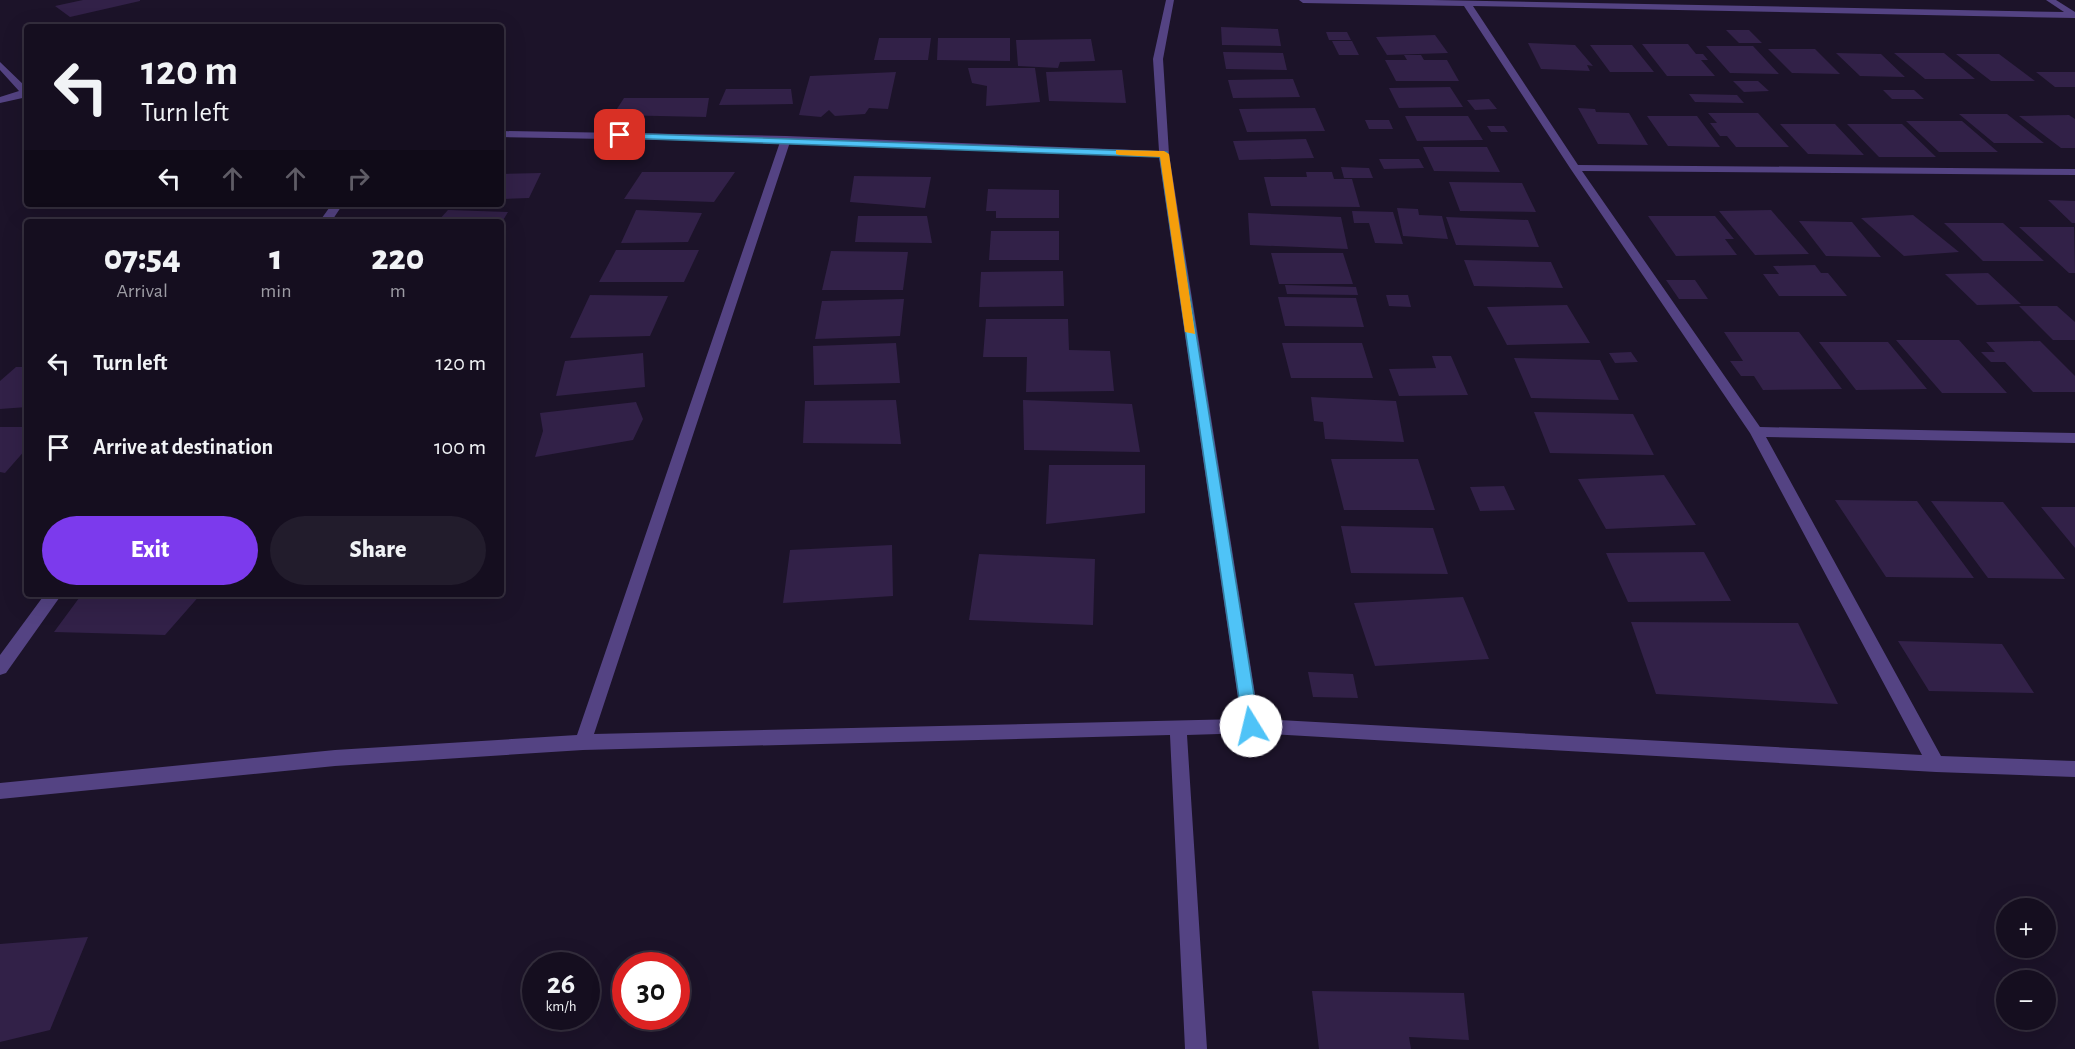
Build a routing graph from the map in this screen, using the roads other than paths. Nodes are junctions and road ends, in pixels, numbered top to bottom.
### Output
1 (1170, 0) edge
2 (1303, 0) edge
3 (1696, 0) edge
4 (2050, 0) edge
5 (1468, 5) junction
6 (1705, 8) junction
7 (2075, 15) edge
8 (0, 64) edge
9 (24, 93) edge
10 (24, 94) edge
11 (0, 100) edge
12 (504, 134) edge
13 (786, 139) junction
14 (1164, 154) junction
15 (1575, 168) junction
16 (2075, 172) edge
17 (1756, 432) junction
18 (2075, 438) edge
19 (52, 597) edge
20 (0, 668) edge
21 (1251, 726) junction
22 (1178, 727) junction
23 (583, 741) junction
24 (1936, 764) junction
25 (2075, 769) edge
26 (0, 791) edge
27 (1196, 1049) edge

1 - 14 street
2 - 5 street
3 - 6 street
4 - 7 street
5 - 6 street
5 - 15 street
6 - 7 street
8 - 9 street
10 - 11 street
12 - 13 street
13 - 14 street
13 - 23 street
14 - 21 street
15 - 16 street
15 - 17 street
17 - 18 street
17 - 24 street
19 - 20 street
21 - 22 street
21 - 24 street
22 - 23 street
22 - 27 street
23 - 26 street
24 - 25 street

